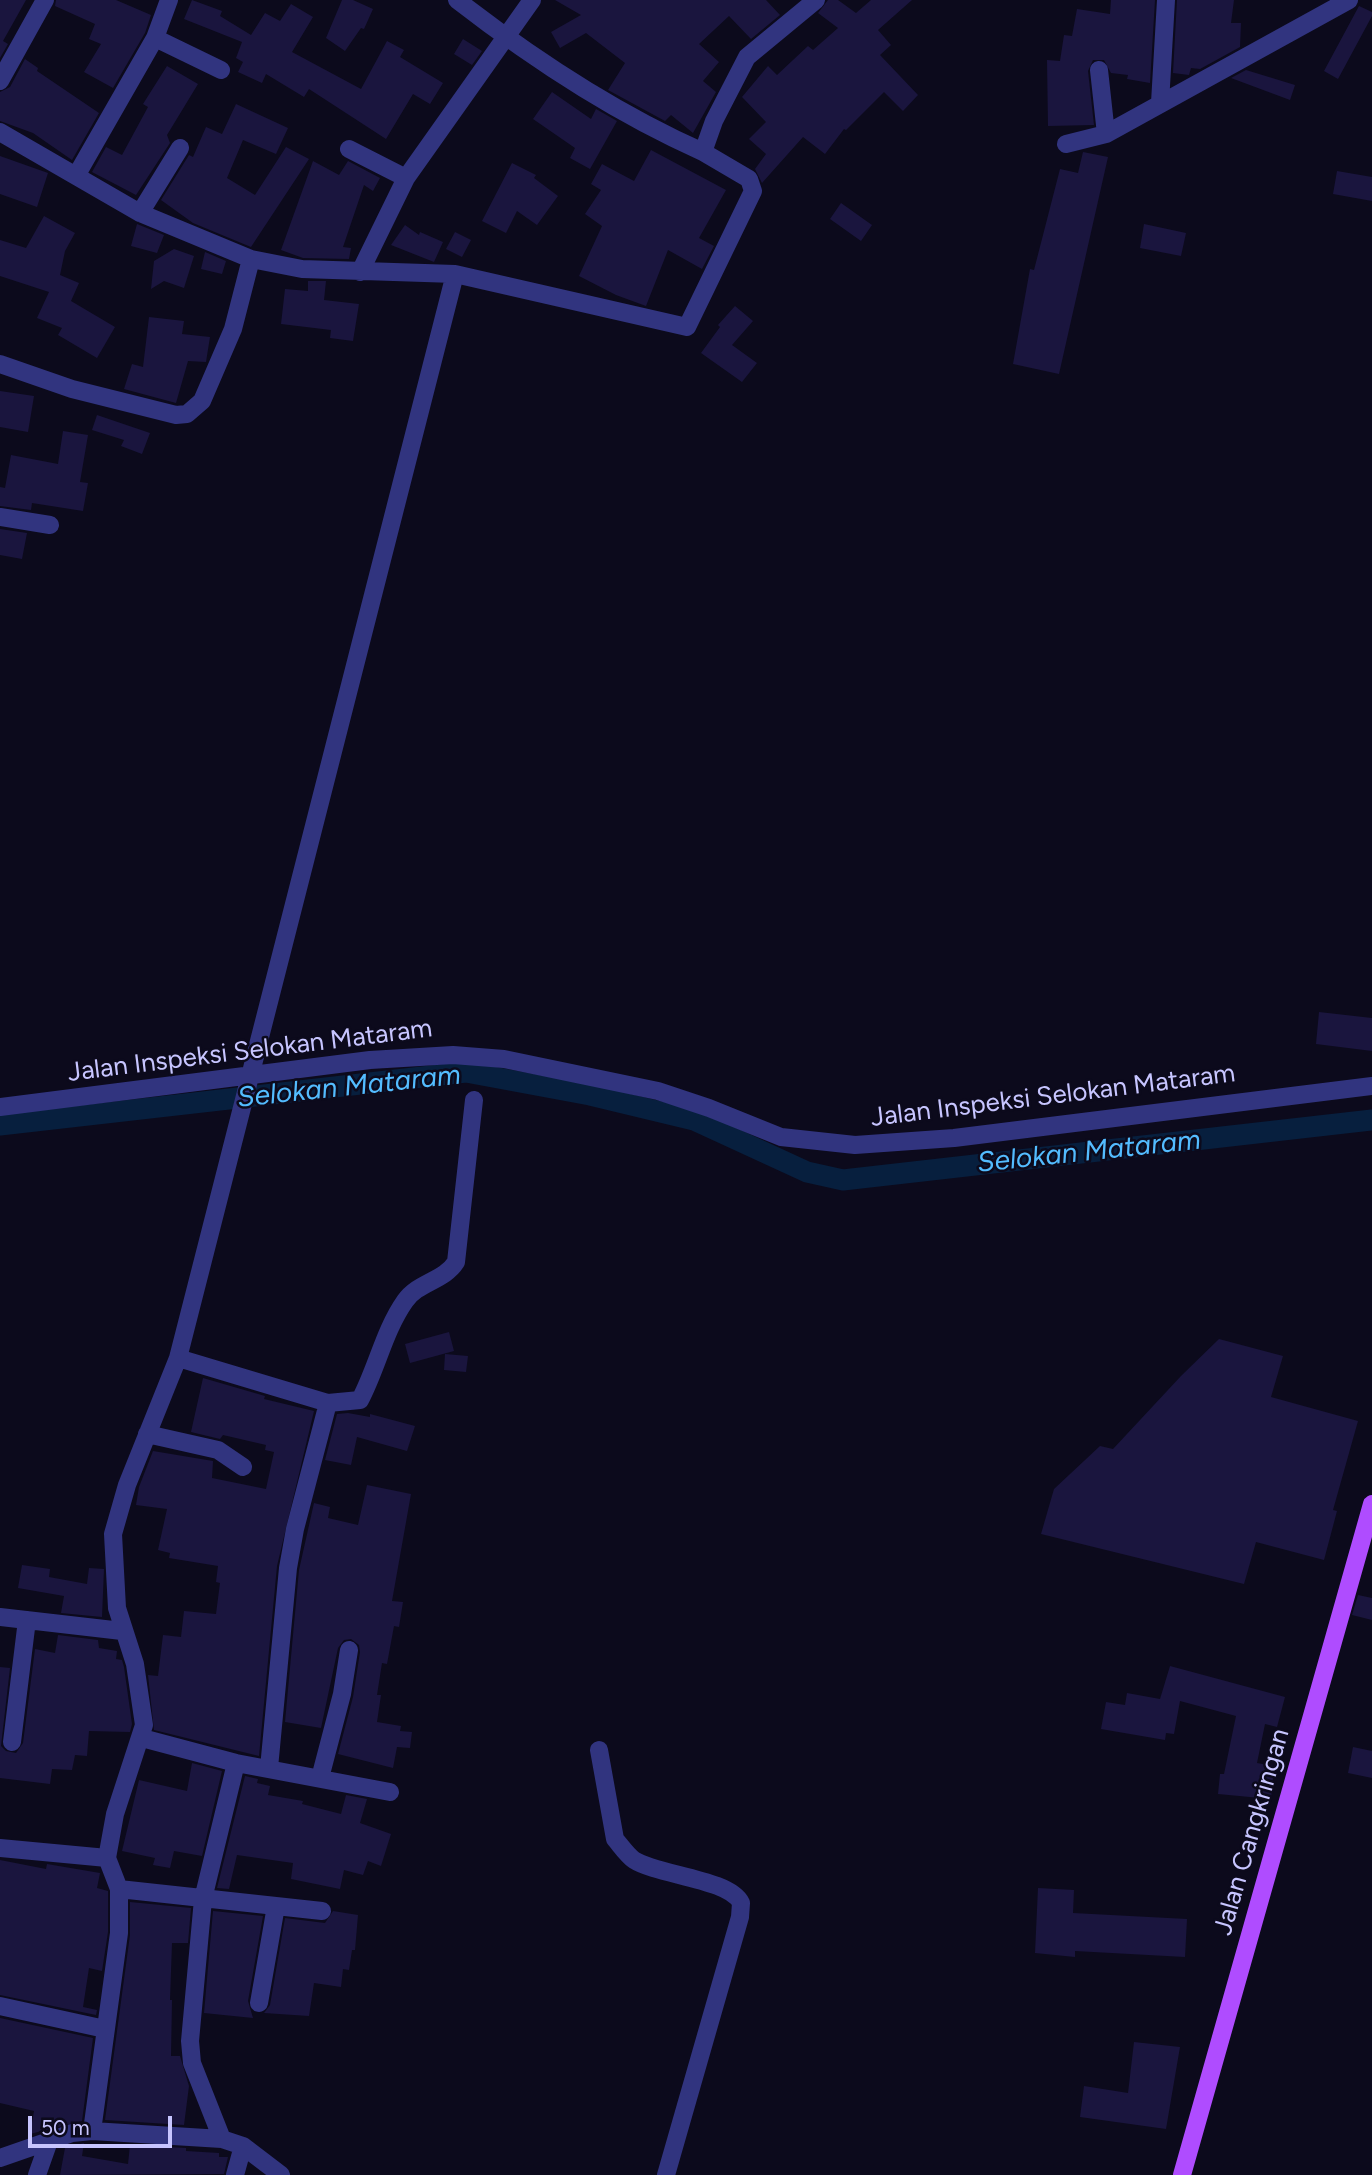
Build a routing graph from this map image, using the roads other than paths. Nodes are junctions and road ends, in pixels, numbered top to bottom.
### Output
1 (45, 0) edge
2 (169, 0) edge
3 (457, 0) edge
4 (532, 0) edge
5 (1166, 0) edge
6 (1349, 0) edge
7 (807, 3) edge
8 (155, 37) junction
9 (507, 38) junction
10 (221, 70) dead end
11 (1099, 70) dead end
12 (0, 81) edge
13 (1160, 103) junction
14 (0, 132) edge
15 (1106, 134) junction
16 (1066, 144) dead end
17 (180, 148) dead end
18 (349, 149) dead end
19 (703, 152) junction
20 (76, 176) junction
21 (406, 178) junction
22 (140, 213) junction
23 (251, 259) junction
24 (360, 272) junction
25 (455, 274) junction
26 (0, 364) edge
27 (0, 517) edge
28 (50, 525) dead end
29 (248, 1083) junction
30 (1372, 1086) edge
31 (474, 1100) dead end
32 (0, 1107) edge
33 (177, 1358) junction
34 (328, 1403) junction
35 (147, 1434) junction
36 (243, 1467) dead end
37 (1372, 1504) edge
38 (0, 1617) edge
39 (27, 1620) junction
40 (122, 1631) junction
41 (349, 1650) dead end
42 (142, 1738) junction
43 (12, 1742) dead end
44 (599, 1749) dead end
45 (236, 1763) junction
46 (269, 1768) junction
47 (320, 1778) junction
48 (390, 1792) dead end
49 (0, 1848) edge
50 (107, 1858) junction
51 (118, 1889) junction
52 (203, 1899) junction
53 (276, 1906) junction
54 (322, 1911) dead end
55 (258, 2003) dead end
56 (0, 2006) edge
57 (105, 2029) junction
58 (92, 2131) junction
59 (222, 2139) junction
60 (49, 2141) junction
61 (243, 2146) junction
62 (0, 2158) edge
63 (37, 2175) edge
64 (235, 2175) edge
65 (281, 2175) edge
66 (666, 2175) edge
67 (1182, 2175) edge

1 - 12 street
2 - 8 street
3 - 9 street
4 - 9 street
5 - 13 street
6 - 13 street
7 - 19 street
8 - 10 street
8 - 20 street
9 - 19 street
9 - 21 street
11 - 15 street
13 - 15 street
14 - 20 street
15 - 16 street
17 - 22 street
18 - 21 street
19 - 25 street
20 - 22 street
21 - 24 street
22 - 23 street
23 - 24 street
23 - 26 street
24 - 25 street
25 - 29 street
27 - 28 street
29 - 30 street, Jalan Inspeksi Selokan Mataram
29 - 32 street, Jalan Inspeksi Selokan Mataram
29 - 33 street
31 - 34 street
33 - 34 street
33 - 35 street
34 - 46 street
35 - 36 street
35 - 40 street
37 - 67 main road, Jalan Cangkringan
38 - 39 street
39 - 40 street
39 - 43 street
40 - 42 street
41 - 47 street
42 - 45 street
42 - 50 street
44 - 66 street
45 - 46 street
45 - 52 street
46 - 47 street
47 - 48 street
49 - 50 street
50 - 51 street
51 - 52 street
51 - 57 street
52 - 53 street
52 - 59 street
53 - 54 street
53 - 55 street
56 - 57 street
57 - 58 street
58 - 59 street
58 - 60 street
59 - 61 street
60 - 62 street
60 - 63 street
61 - 64 street
61 - 65 street

